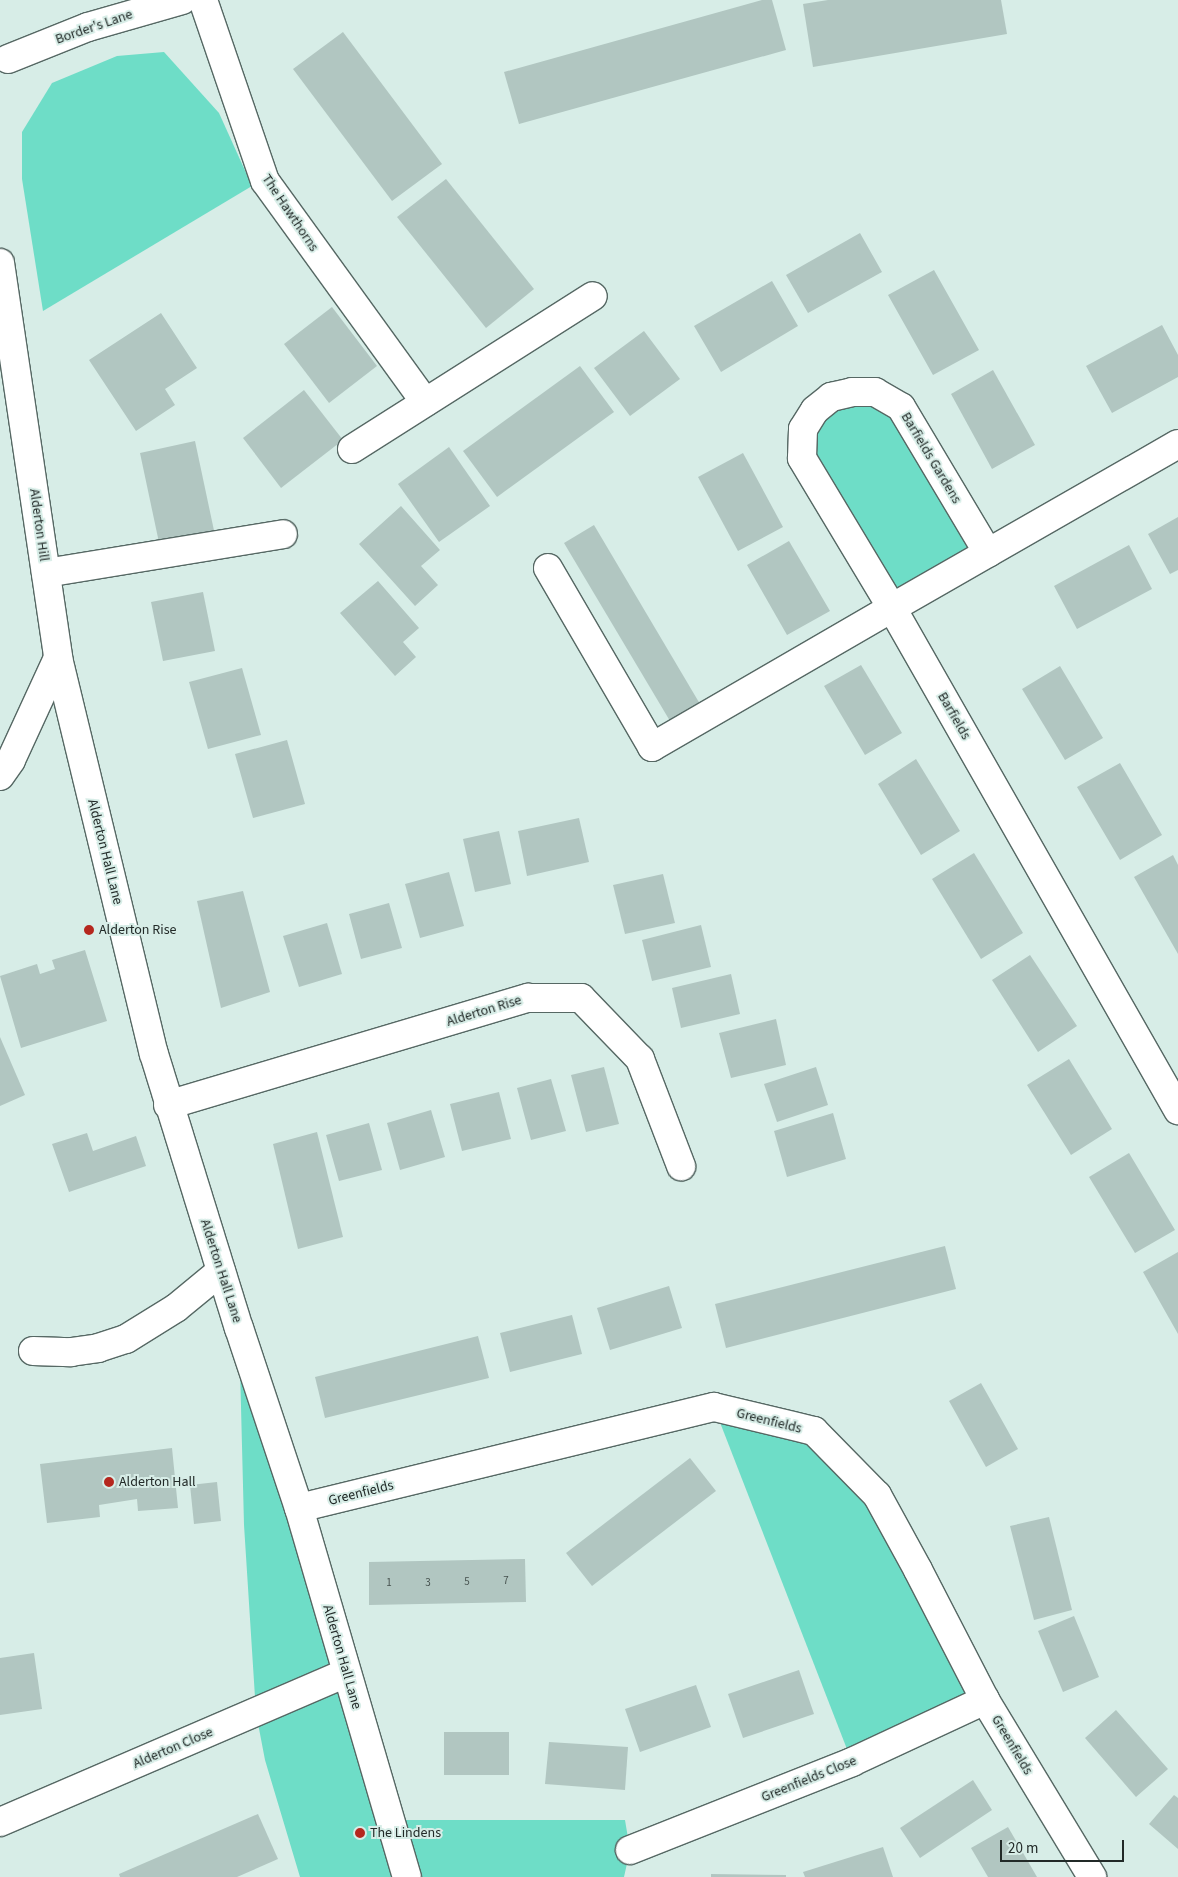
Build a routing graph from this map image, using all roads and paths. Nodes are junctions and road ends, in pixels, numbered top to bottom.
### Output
1 (182, 0) edge
2 (203, 0) edge
3 (3, 64) edge
4 (0, 262) edge
5 (593, 296) dead end
6 (425, 402) junction
7 (1178, 444) edge
8 (352, 449) dead end
9 (283, 534) dead end
10 (988, 553) junction
11 (548, 568) dead end
12 (46, 573) junction
13 (892, 608) junction
14 (58, 658) junction
15 (0, 776) edge
16 (168, 1105) junction
17 (1178, 1110) edge
18 (681, 1166) dead end
19 (221, 1272) junction
20 (33, 1351) dead end
21 (298, 1508) junction
22 (346, 1673) junction
23 (985, 1700) junction
24 (0, 1822) edge
25 (630, 1850) dead end
26 (407, 1877) edge
27 (1092, 1877) edge

1 - 3 street, Border's Lane
2 - 6 street, The Hawthorns
4 - 12 street, Alderton Hill
5 - 6 street
6 - 8 street
7 - 10 street
9 - 12 street
10 - 13 street
10 - 13 street, Barfields Gardens
11 - 13 street
12 - 14 street, Alderton Hill
13 - 17 street, Barfields
14 - 15 street
14 - 16 street, Alderton Hall Lane
16 - 18 street, Alderton Rise
16 - 19 street, Alderton Hall Lane
19 - 20 street
19 - 21 street, Alderton Hall Lane
21 - 22 street, Alderton Hall Lane
21 - 23 street, Greenfields
22 - 24 street, Alderton Close
22 - 26 street, Alderton Hall Lane
23 - 25 street, Greenfields Close
23 - 27 street, Greenfields

